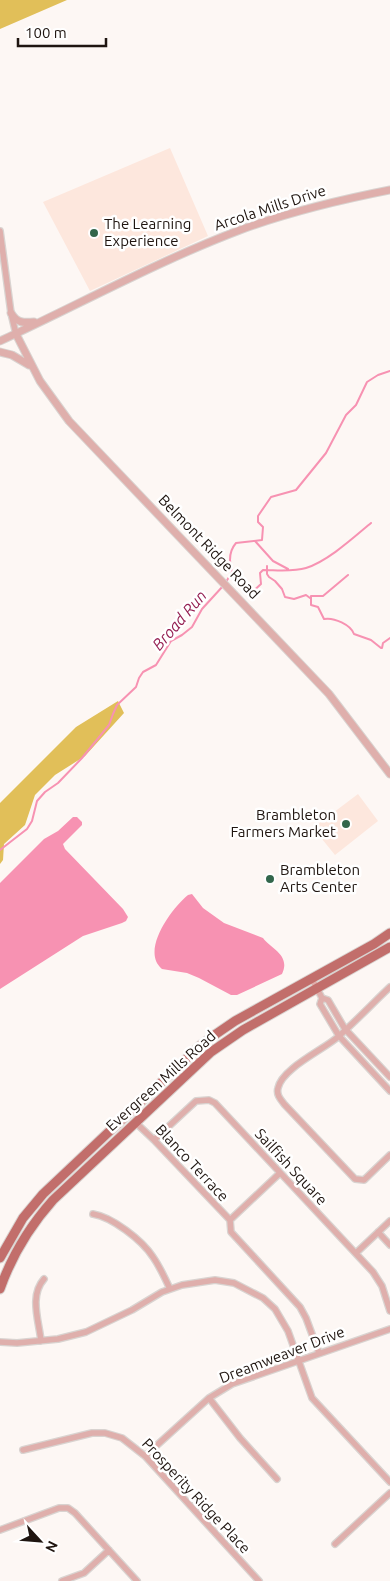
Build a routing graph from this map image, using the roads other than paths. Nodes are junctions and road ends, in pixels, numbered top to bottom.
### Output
1 (390, 190) edge
2 (0, 231) edge
3 (11, 313) junction
4 (42, 321) junction
5 (16, 334) junction
6 (0, 341) edge
7 (0, 352) edge
8 (31, 367) junction
9 (390, 774) edge
10 (390, 933) edge
11 (390, 947) edge
12 (312, 979) junction
13 (390, 987) edge
14 (317, 988) junction
15 (322, 998) junction
16 (346, 1030) junction
17 (339, 1036) junction
18 (390, 1077) edge
19 (390, 1091) edge
20 (135, 1122) junction
21 (154, 1140) junction
22 (390, 1155) edge
23 (280, 1173) junction
24 (93, 1214) dead end
25 (230, 1220) junction
26 (390, 1221) edge
27 (378, 1232) junction
28 (390, 1245) edge
29 (356, 1252) junction
30 (0, 1258) edge
31 (44, 1279) dead end
32 (0, 1288) edge
33 (170, 1289) junction
34 (390, 1312) edge
35 (390, 1329) edge
36 (41, 1341) junction
37 (0, 1342) edge
38 (318, 1353) junction
39 (298, 1360) junction
40 (209, 1398) junction
41 (22, 1450) dead end
42 (144, 1456) junction
43 (277, 1479) dead end
44 (390, 1482) edge
45 (390, 1493) edge
46 (0, 1530) edge
47 (335, 1544) dead end
48 (109, 1550) junction
49 (62, 1581) edge
50 (138, 1581) edge
51 (259, 1581) edge

1 - 4 street, Arcola Mills Drive
2 - 3 street
3 - 4 street
3 - 5 street
4 - 5 street, Arcola Mills Drive
5 - 6 street, Arcola Mills Drive
5 - 8 street, Belmont Ridge Road
7 - 8 street
8 - 9 street, Belmont Ridge Road
10 - 12 main road, Evergreen Mills Road
11 - 14 main road, Evergreen Mills Road
12 - 14 street
12 - 30 main road, Evergreen Mills Road
13 - 16 street
14 - 15 street
14 - 20 main road, Evergreen Mills Road
15 - 16 street
15 - 17 street
16 - 17 street
16 - 18 street
17 - 19 street
17 - 22 street
20 - 21 street, Blanco Terrace
20 - 32 main road, Evergreen Mills Road
21 - 23 street, Sailfish Square
21 - 25 street, Blanco Terrace
23 - 25 street
23 - 29 street, Sailfish Square
24 - 33 street
25 - 38 street
26 - 27 street
27 - 28 street
27 - 29 street
29 - 34 street, Sailfish Square
31 - 36 street
33 - 36 street
33 - 39 street
35 - 38 street, Dreamweaver Drive
36 - 37 street
38 - 39 street, Dreamweaver Drive
39 - 40 street, Dreamweaver Drive
39 - 44 street
40 - 42 street, Dreamweaver Drive
40 - 43 street
41 - 42 street, Prosperity Ridge Place
42 - 51 street, Prosperity Ridge Place
45 - 47 street
46 - 48 street
48 - 49 street
48 - 50 street

